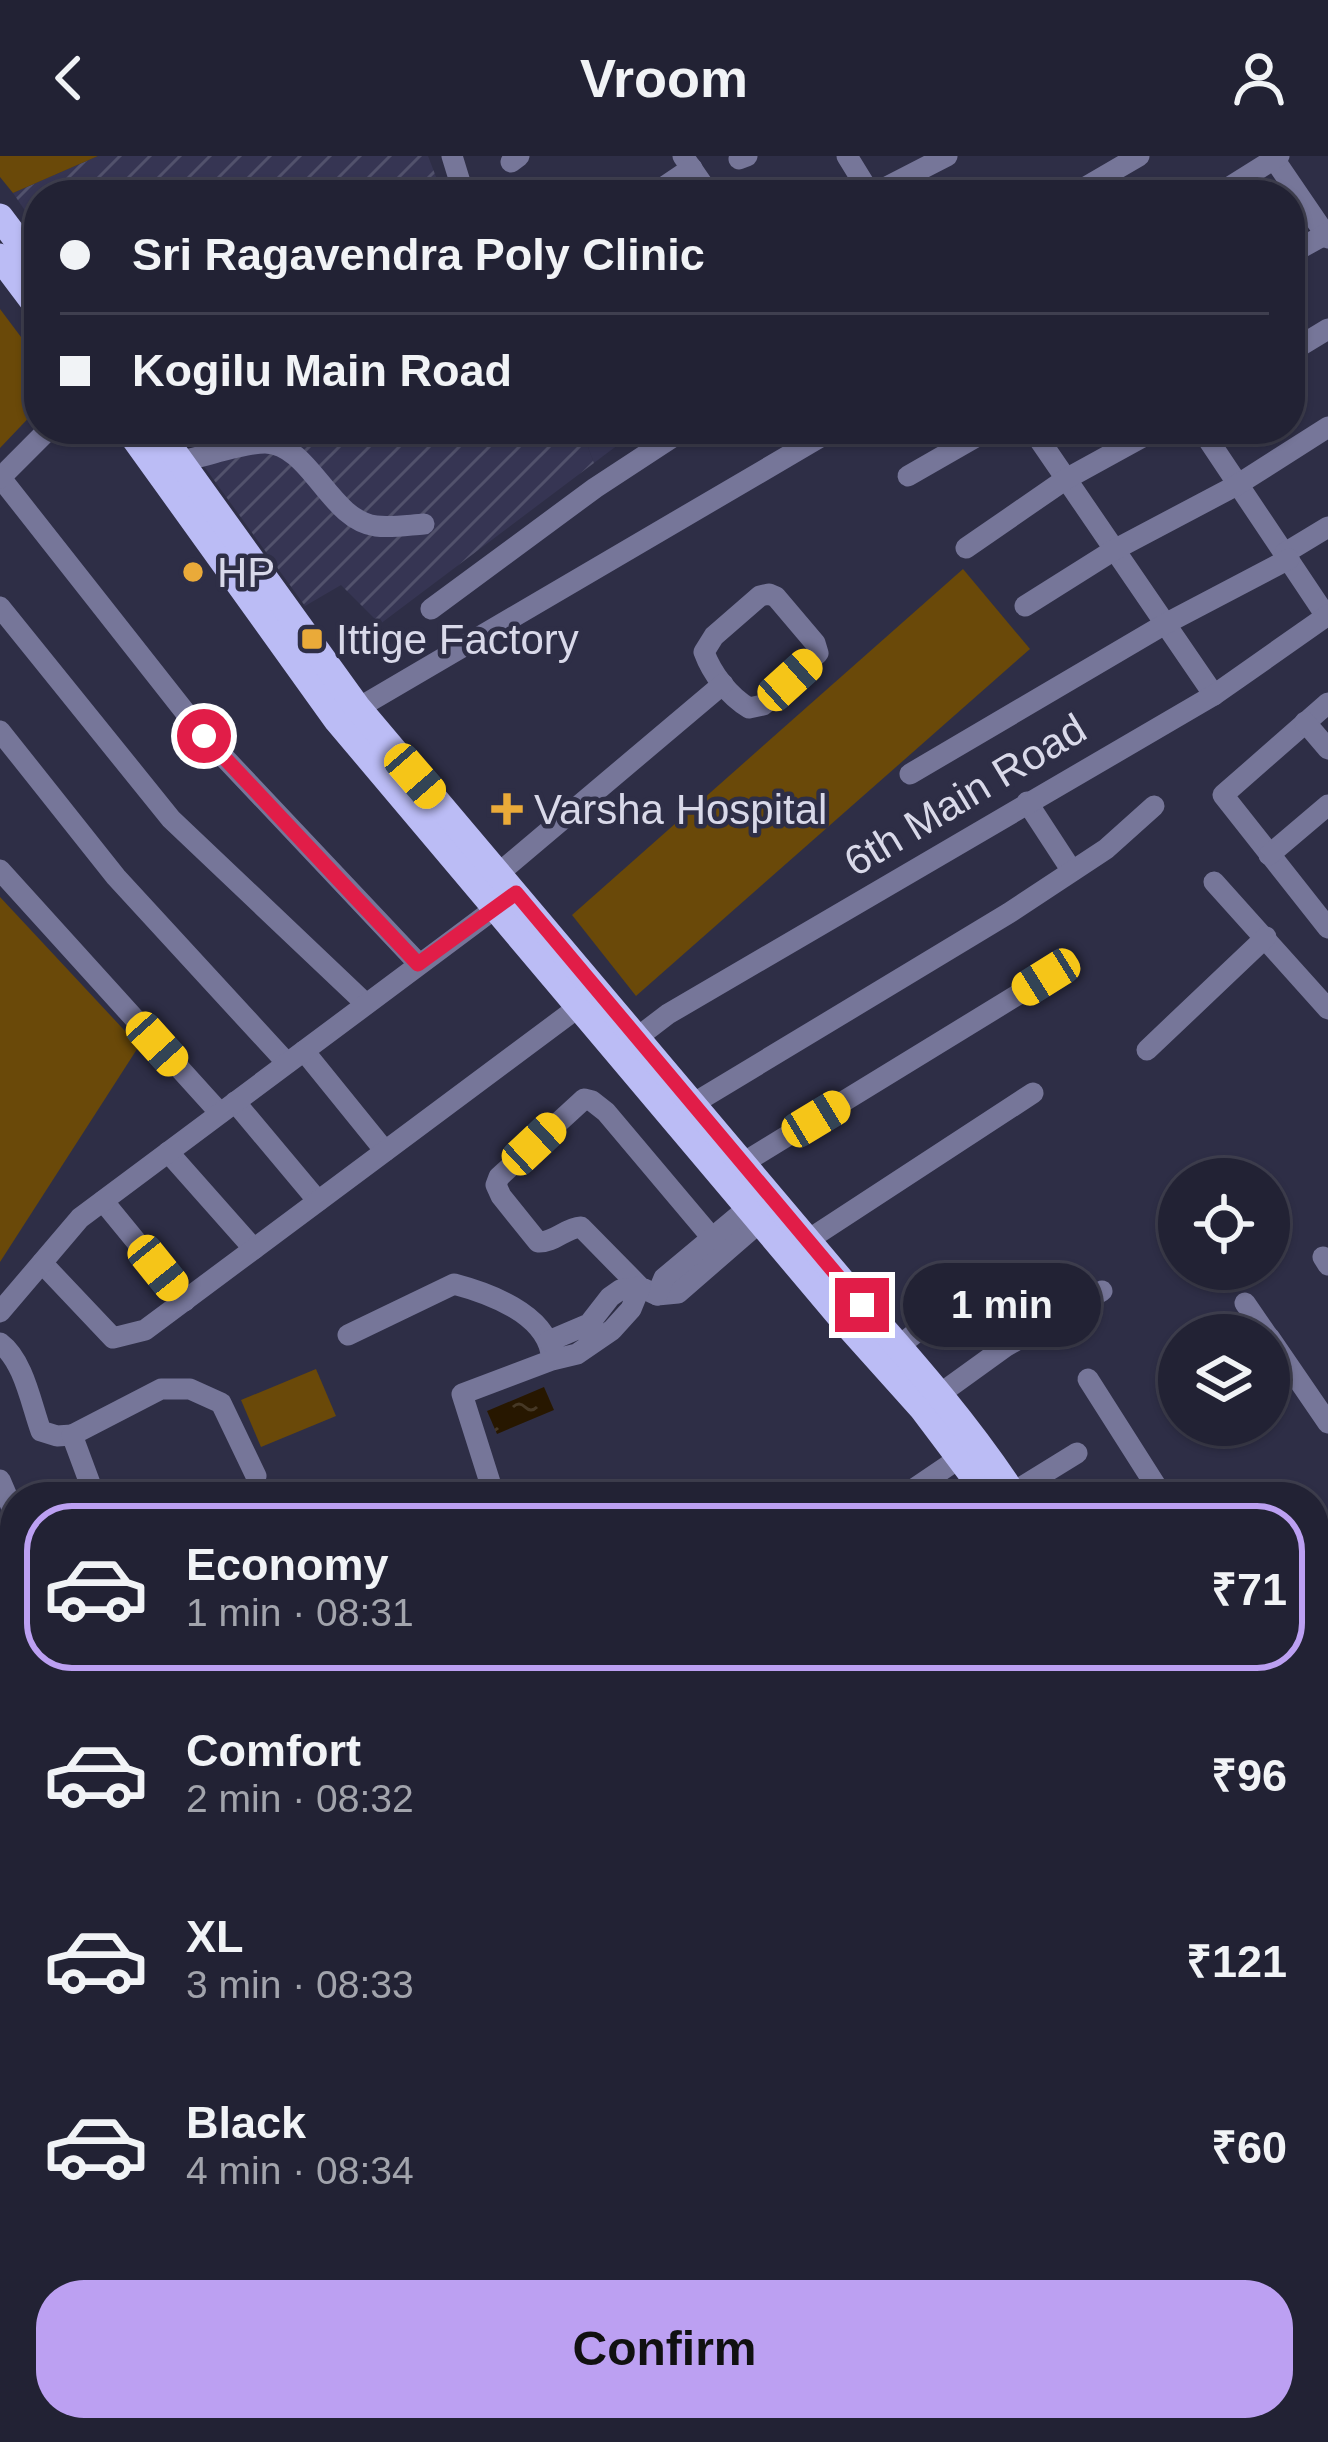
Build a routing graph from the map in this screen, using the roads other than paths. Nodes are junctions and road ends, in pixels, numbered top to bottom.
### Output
1 (947, 156) edge
2 (1139, 156) edge
3 (1277, 158) edge
4 (900, 180) edge
5 (1098, 180) edge
6 (1241, 180) edge
7 (1305, 201) edge
8 (0, 217) edge
9 (1327, 235) edge
10 (24, 249) edge
11 (0, 257) edge
12 (24, 289) edge
13 (34, 444) edge
14 (140, 444) edge
15 (169, 444) edge
16 (264, 444) edge
17 (272, 444) edge
18 (663, 444) edge
19 (809, 444) edge
20 (964, 444) edge
21 (1042, 444) edge
22 (1129, 444) edge
23 (1211, 444) edge
24 (1301, 444) edge
25 (181, 461) junction
26 (908, 476) dead end
27 (0, 477) edge
28 (1066, 478) junction
29 (1237, 484) junction
30 (424, 524) dead end
31 (1328, 527) edge
32 (966, 548) dead end
33 (1114, 550) junction
34 (1287, 556) junction
35 (1024, 606) dead end
36 (0, 607) edge
37 (431, 609) dead end
38 (1327, 615) edge
39 (1166, 624) junction
40 (723, 684) junction
41 (1214, 695) junction
42 (1328, 703) edge
43 (347, 714) junction
44 (1306, 722) junction
45 (0, 731) edge
46 (1328, 749) edge
47 (910, 774) dead end
48 (1027, 802) junction
49 (1328, 805) edge
50 (1154, 806) dead end
51 (1269, 855) junction
52 (0, 870) edge
53 (1072, 871) junction
54 (1214, 882) dead end
55 (503, 891) junction
56 (1328, 928) edge
57 (1266, 937) junction
58 (418, 964) junction
59 (1046, 977) dead end
60 (366, 1004) junction
61 (580, 1006) junction
62 (1328, 1009) edge
63 (638, 1037) junction
64 (1147, 1050) dead end
65 (295, 1057) junction
66 (1033, 1093) dead end
67 (227, 1108) junction
68 (683, 1110) junction
69 (385, 1151) junction
70 (168, 1152) junction
71 (743, 1163) junction
72 (103, 1201) junction
73 (318, 1201) junction
74 (755, 1214) junction
75 (808, 1240) junction
76 (718, 1245) junction
77 (254, 1249) junction
78 (42, 1263) junction
79 (648, 1291) junction
80 (1102, 1291) dead end
81 (185, 1301) junction
82 (956, 1301) dead end
83 (1245, 1303) dead end
84 (0, 1312) edge
85 (1253, 1314) edge
86 (348, 1335) dead end
87 (0, 1343) edge
88 (899, 1346) junction
89 (551, 1350) junction
90 (1290, 1368) edge
91 (1088, 1379) dead end
92 (930, 1400) junction
93 (1328, 1423) edge
94 (72, 1436) junction
95 (1077, 1454) dead end
96 (961, 1457) junction
97 (256, 1476) dead end
98 (89, 1482) edge
99 (490, 1482) edge
100 (924, 1482) edge
101 (989, 1482) edge
102 (998, 1482) edge
103 (1029, 1482) edge
104 (1153, 1482) edge

1 - 4 street
2 - 5 street
3 - 6 street
7 - 9 street
8 - 10 main road
11 - 12 main road
13 - 27 street
14 - 43 main road
15 - 25 main road
16 - 25 street
17 - 30 street
18 - 37 street
19 - 43 street
20 - 26 street
21 - 28 street
22 - 28 street
23 - 29 street
24 - 29 street
25 - 43 main road
27 - 58 street
28 - 32 street
28 - 33 street
29 - 33 street
29 - 34 street
31 - 34 street
33 - 35 street
33 - 39 street
34 - 38 street
34 - 39 street
36 - 60 street
38 - 41 street, 6th Main Road
39 - 41 street
39 - 47 street
40 - 40 street
40 - 55 street
41 - 48 street, 6th Main Road
42 - 44 street
43 - 55 main road
44 - 46 street
44 - 51 street
45 - 65 street
48 - 53 street
48 - 63 street, 6th Main Road
49 - 51 street
50 - 53 street
51 - 56 street
52 - 67 street
53 - 68 street
54 - 57 street
55 - 58 street
55 - 61 main road
55 - 63 main road
57 - 62 street
57 - 64 street
58 - 60 street
59 - 71 street
60 - 65 street
61 - 68 main road
61 - 69 street
63 - 68 main road
65 - 67 street
65 - 69 street
66 - 75 street
67 - 70 street
67 - 73 street
68 - 71 main road
68 - 74 main road
69 - 73 street
70 - 72 street
70 - 77 street
71 - 75 main road
72 - 78 street
72 - 81 street
73 - 77 street
74 - 76 street
74 - 92 main road
75 - 88 main road
76 - 79 street
76 - 79 street
77 - 81 street
78 - 81 street
78 - 84 street
79 - 89 street
80 - 92 street
82 - 88 street
83 - 85 street
86 - 89 street
87 - 94 street
88 - 92 main road
89 - 99 street
90 - 93 street
91 - 104 street
92 - 96 main road
92 - 102 main road
94 - 97 street
94 - 98 street
95 - 103 street
96 - 100 street
96 - 101 main road

